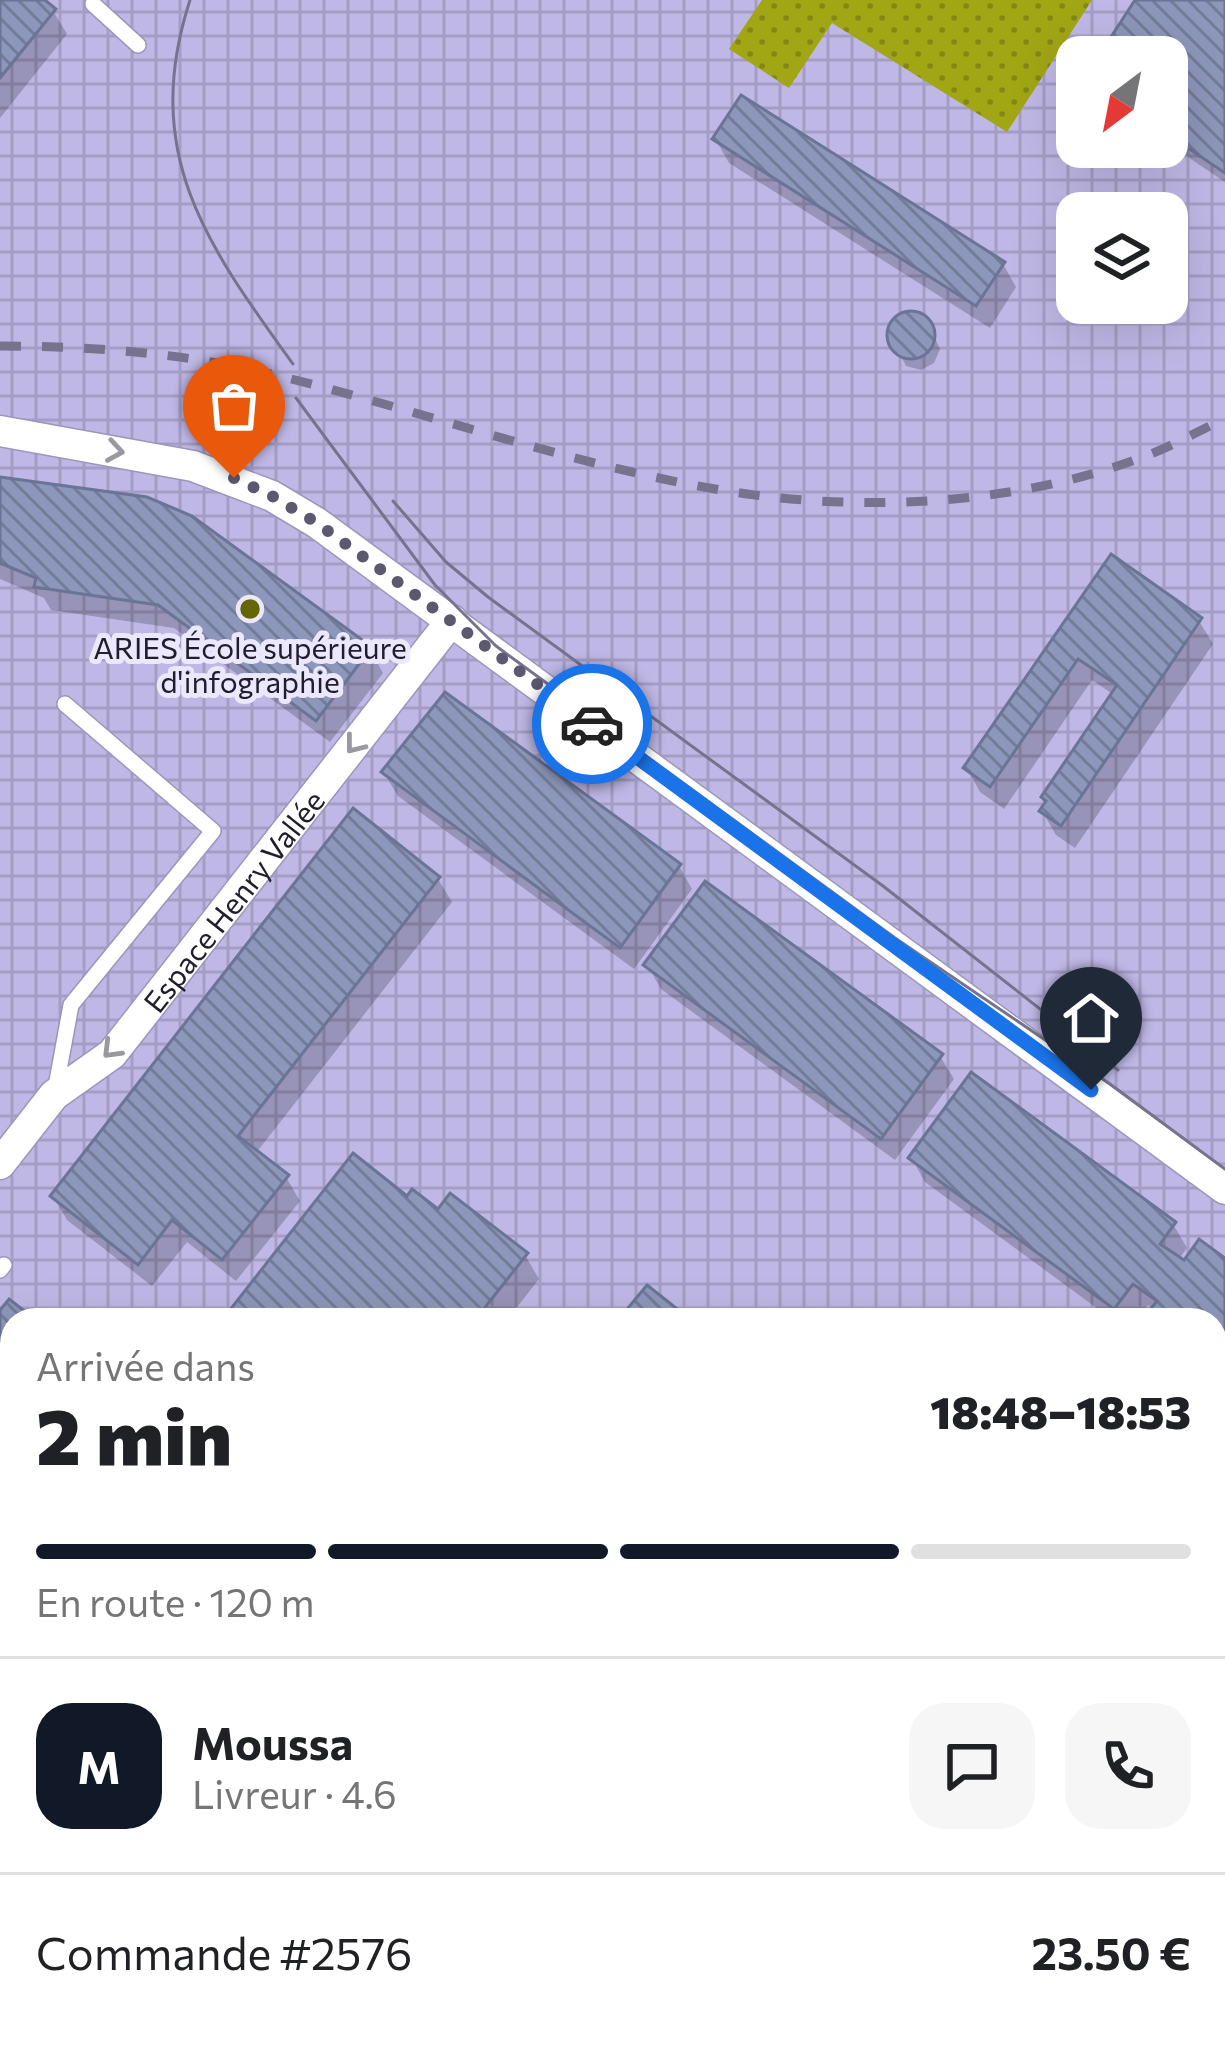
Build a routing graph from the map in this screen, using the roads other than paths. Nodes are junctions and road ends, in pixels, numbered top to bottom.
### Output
1 (93, 4) dead end
2 (137, 45) dead end
3 (0, 431) edge
4 (452, 620) junction
5 (65, 704) dead end
6 (54, 1095) junction
7 (0, 1164) edge
8 (1225, 1189) edge

1 - 2 lane
3 -> 4 street
4 -> 6 street, Espace Henry Vallée
4 - 8 street
5 - 6 lane
6 - 7 street, Espace Henry Vallée

